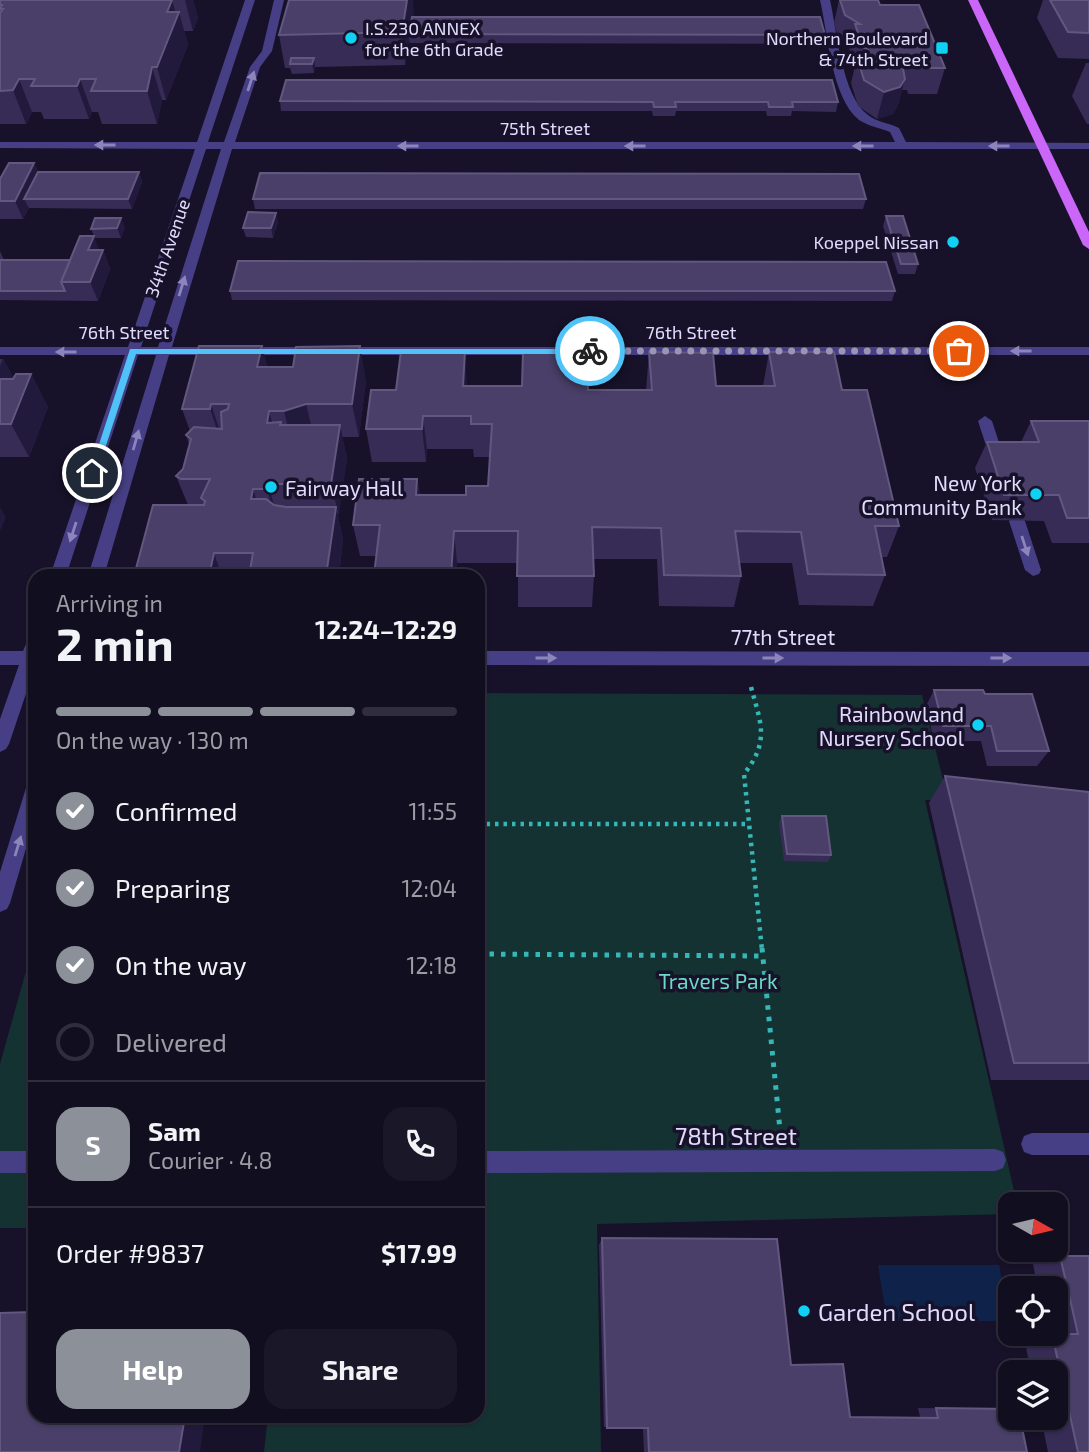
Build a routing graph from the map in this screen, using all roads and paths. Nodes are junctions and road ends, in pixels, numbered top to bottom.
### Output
1 (250, 0) edge
2 (279, 0) edge
3 (825, 0) edge
4 (974, 0) edge
5 (0, 145) edge
6 (202, 145) junction
7 (229, 145) junction
8 (902, 146) junction
9 (1043, 146) junction
10 (1089, 146) edge
11 (1089, 245) edge
12 (0, 351) edge
13 (133, 351) junction
14 (162, 351) junction
15 (1089, 351) edge
16 (985, 421) dead end
17 (1000, 468) edge
18 (1017, 521) edge
19 (60, 569) edge
20 (98, 569) edge
21 (1033, 570) dead end
22 (28, 654) edge
23 (0, 659) edge
24 (485, 659) edge
25 (745, 659) junction
26 (1089, 659) edge
27 (28, 667) edge
28 (0, 744) edge
29 (28, 811) edge
30 (485, 824) edge
31 (749, 824) junction
32 (0, 903) edge
33 (485, 954) edge
34 (763, 956) junction
35 (1032, 1143) dead end
36 (1089, 1144) edge
37 (995, 1160) dead end
38 (0, 1162) edge
39 (28, 1162) edge
40 (485, 1162) edge
41 (783, 1162) junction

1 - 6 street, 34th Avenue
7 -> 2 street, 34th Avenue
3 - 8 street
4 - 9 main road
6 -> 5 street, 75th Street
6 - 7 street, 75th Street
6 - 13 street, 34th Avenue
8 -> 7 street, 75th Street
14 -> 7 street, 34th Avenue
9 -> 8 street, 75th Street
9 - 10 street, 75th Street
9 - 11 main road
13 -> 12 street, 76th Street
13 - 14 street, 76th Street
13 -> 19 street, 34th Avenue
15 -> 14 street, 76th Street
20 -> 14 street, 34th Avenue
16 - 17 street
18 -> 21 street
22 - 23 street
24 -> 25 street, 77th Street
25 -> 26 street, 77th Street
25 - 31 path
27 - 28 street
32 -> 29 street
30 - 31 path
31 - 34 path
33 - 34 path
34 - 41 path
35 - 36 street
37 - 41 street, 78th Street
38 - 39 street
40 - 41 street, 78th Street

